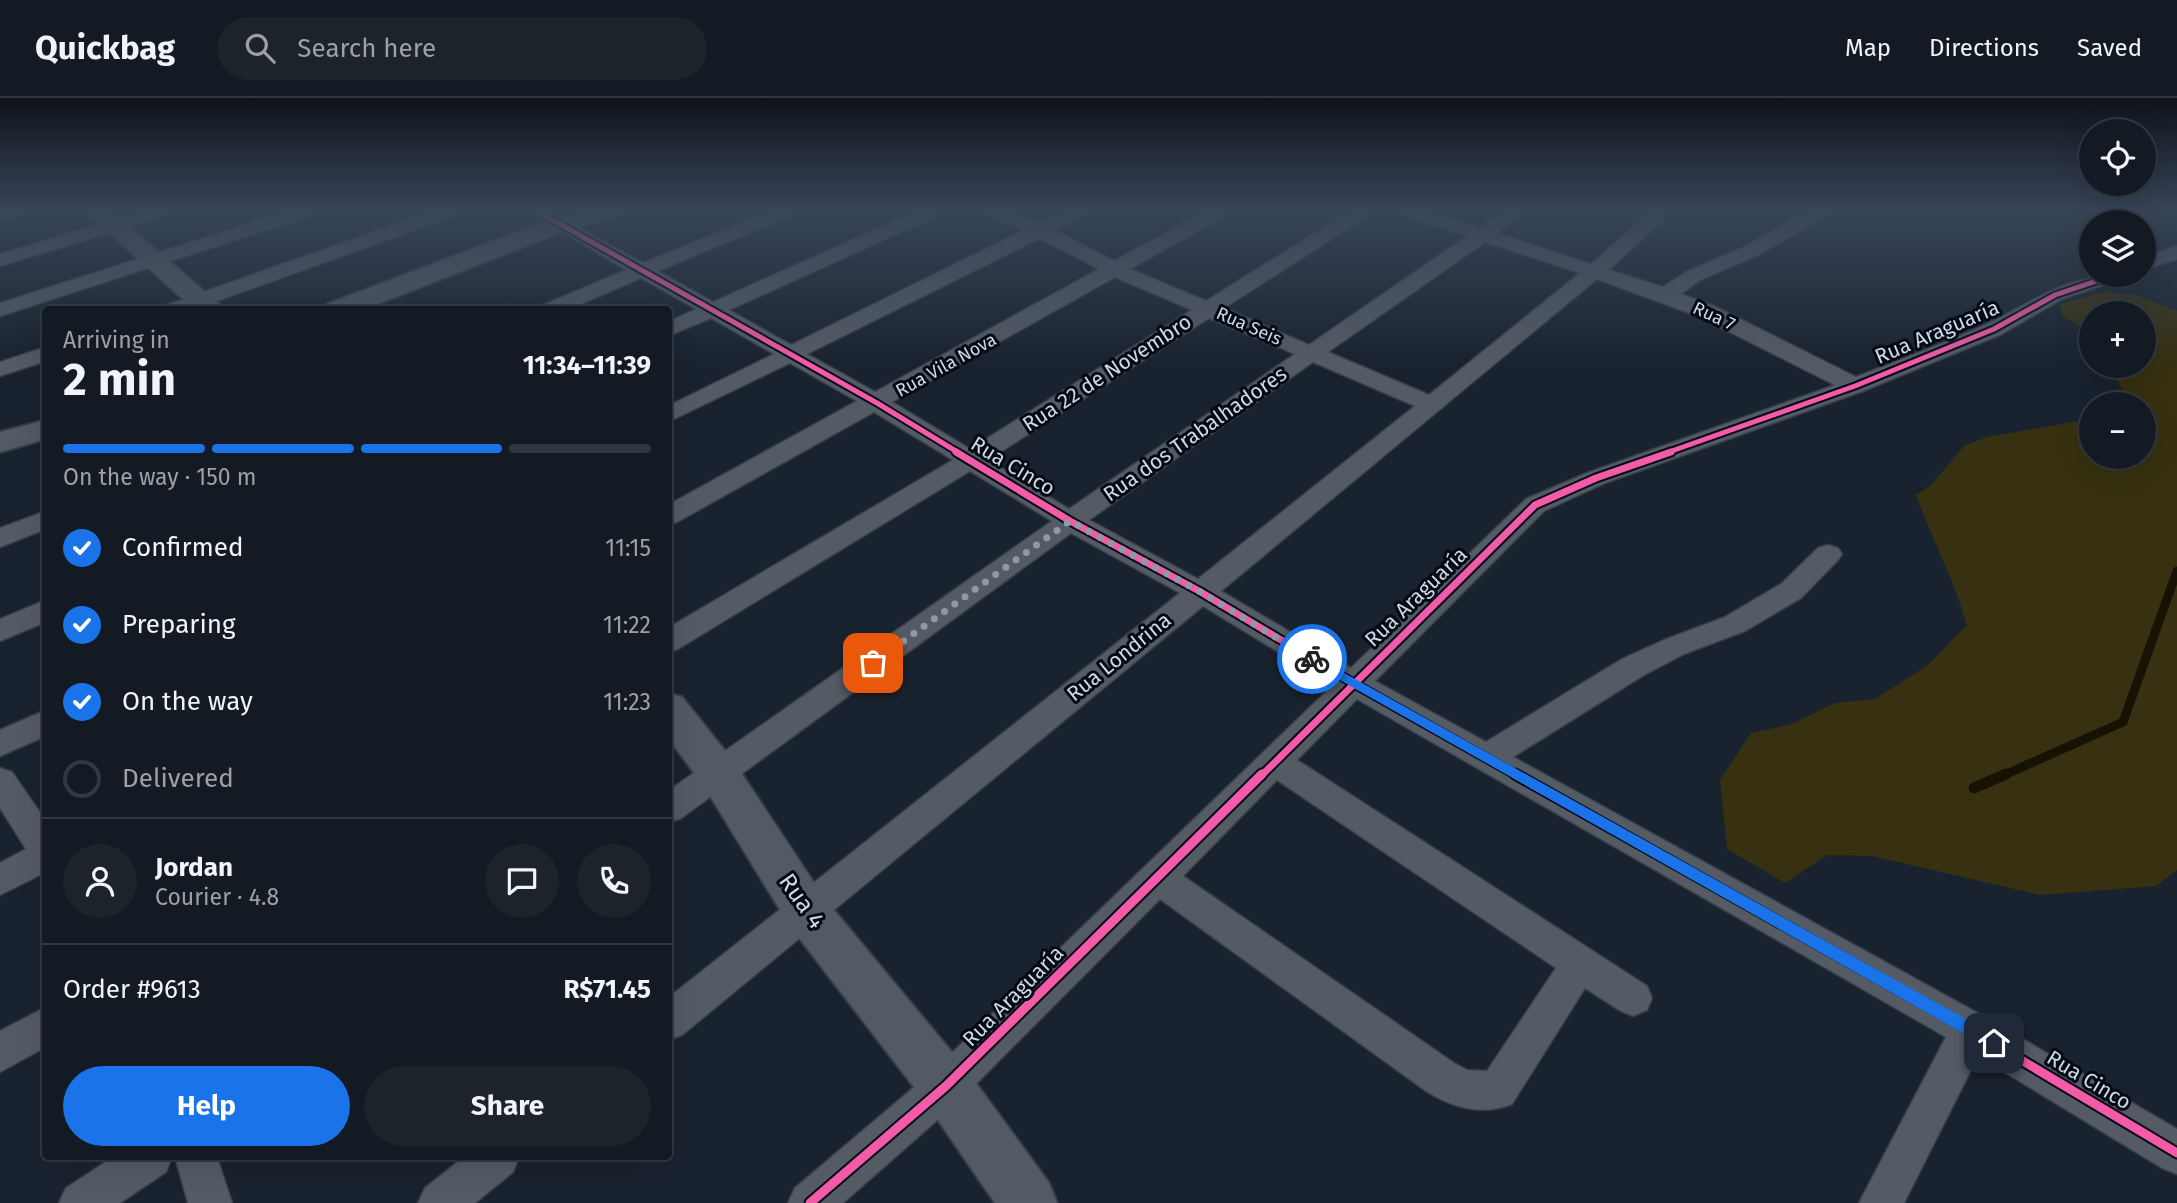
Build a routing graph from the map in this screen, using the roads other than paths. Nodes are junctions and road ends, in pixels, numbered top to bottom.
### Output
1 (152, 261) edge
2 (150, 262) edge
3 (318, 262) edge
4 (473, 262) edge
5 (492, 262) edge
6 (634, 262) edge
7 (661, 262) edge
8 (820, 262) edge
9 (978, 262) edge
10 (1100, 262) edge
11 (1131, 262) edge
12 (1282, 262) edge
13 (1445, 262) edge
14 (1566, 262) edge
15 (1606, 262) edge
16 (1726, 262) edge
17 (643, 269) junction
18 (1116, 270) junction
19 (1595, 271) junction
20 (2079, 287) edge
21 (1666, 295) junction
22 (207, 304) edge
23 (348, 306) edge
24 (389, 306) edge
25 (557, 306) edge
26 (1208, 308) junction
27 (0, 310) edge
28 (713, 310) junction
29 (672, 328) edge
30 (1310, 354) junction
31 (42, 355) edge
32 (790, 355) junction
33 (0, 369) edge
34 (1855, 386) junction
35 (877, 403) junction
36 (1432, 405) junction
37 (672, 413) edge
38 (42, 424) edge
39 (21, 436) edge
40 (969, 461) junction
41 (672, 514) edge
42 (42, 521) edge
43 (1070, 521) junction
44 (0, 538) edge
45 (1828, 554) dead end
46 (1199, 591) junction
47 (42, 612) edge
48 (0, 631) edge
49 (672, 640) edge
50 (1353, 683) junction
51 (672, 713) edge
52 (42, 724) edge
53 (0, 744) edge
54 (1486, 758) junction
55 (1274, 761) junction
56 (719, 774) junction
57 (0, 781) edge
58 (672, 806) edge
59 (42, 844) edge
60 (42, 857) edge
61 (1157, 877) junction
62 (0, 880) edge
63 (807, 912) junction
64 (1580, 963) junction
65 (1633, 998) dead end
66 (672, 1018) edge
67 (42, 1027) edge
68 (1971, 1030) junction
69 (0, 1053) edge
70 (946, 1086) junction
71 (2177, 1153) edge
72 (146, 1160) edge
73 (197, 1160) edge
74 (494, 1160) edge
75 (81, 1203) edge
76 (210, 1203) edge
77 (440, 1203) edge
78 (810, 1203) edge
79 (1029, 1203) edge
80 (1881, 1203) edge

1 - 22 street
2 - 27 street
3 - 22 street
4 - 23 street
5 - 24 street
6 - 17 street, Rua Cinco
7 - 17 street
8 - 28 street
9 - 32 street
10 - 18 street, Rua Seis
11 - 18 street, Rua Vila Nova
12 - 26 street, Rua 22 de Novembro
13 - 30 street, Rua dos Trabalhadores
14 - 19 street, Rua 7
15 - 19 street, Rua Londrina
16 - 21 street
17 - 25 street
17 - 28 street, Rua Cinco
18 - 26 street, Rua Seis
18 - 35 street, Rua Vila Nova
19 - 21 street, Rua 7
19 - 36 street, Rua Londrina
20 - 34 street, Rua Araguaría
21 - 34 street, Rua 7
26 - 30 street, Rua Seis
26 - 40 street, Rua 22 de Novembro
28 - 29 street
28 - 32 street, Rua Cinco
30 - 36 street, Rua Seis
30 - 43 street, Rua dos Trabalhadores
31 - 33 street
32 - 35 street, Rua Cinco
32 - 37 street
34 - 50 street, Rua Araguaría
35 - 40 street, Rua Cinco
35 - 41 street, Rua Vila Nova
36 - 46 street, Rua Londrina
38 - 39 street
40 - 43 street, Rua Cinco
40 - 49 street, Rua 22 de Novembro
42 - 44 street
43 - 46 street, Rua Cinco
43 - 56 street, Rua dos Trabalhadores
45 - 54 street
46 - 50 street, Rua Cinco
46 - 63 street, Rua Londrina
47 - 48 street
50 - 54 street, Rua Cinco
50 - 55 street, Rua Araguaría
51 - 56 street, Rua 4
52 - 53 street
54 - 68 street, Rua Cinco
55 - 61 street, Rua Araguaría
55 - 64 street
56 - 58 street, Rua dos Trabalhadores
56 - 63 street, Rua 4
57 - 59 street
60 - 62 street
61 - 64 street
61 - 70 street, Rua Araguaría
63 - 66 street, Rua Londrina
63 - 70 street, Rua 4
64 - 65 street
67 - 69 street
68 - 71 street, Rua Cinco
68 - 80 street
70 - 78 street, Rua Araguaría
70 - 79 street, Rua 4
72 - 75 street
73 - 76 street
74 - 77 street

